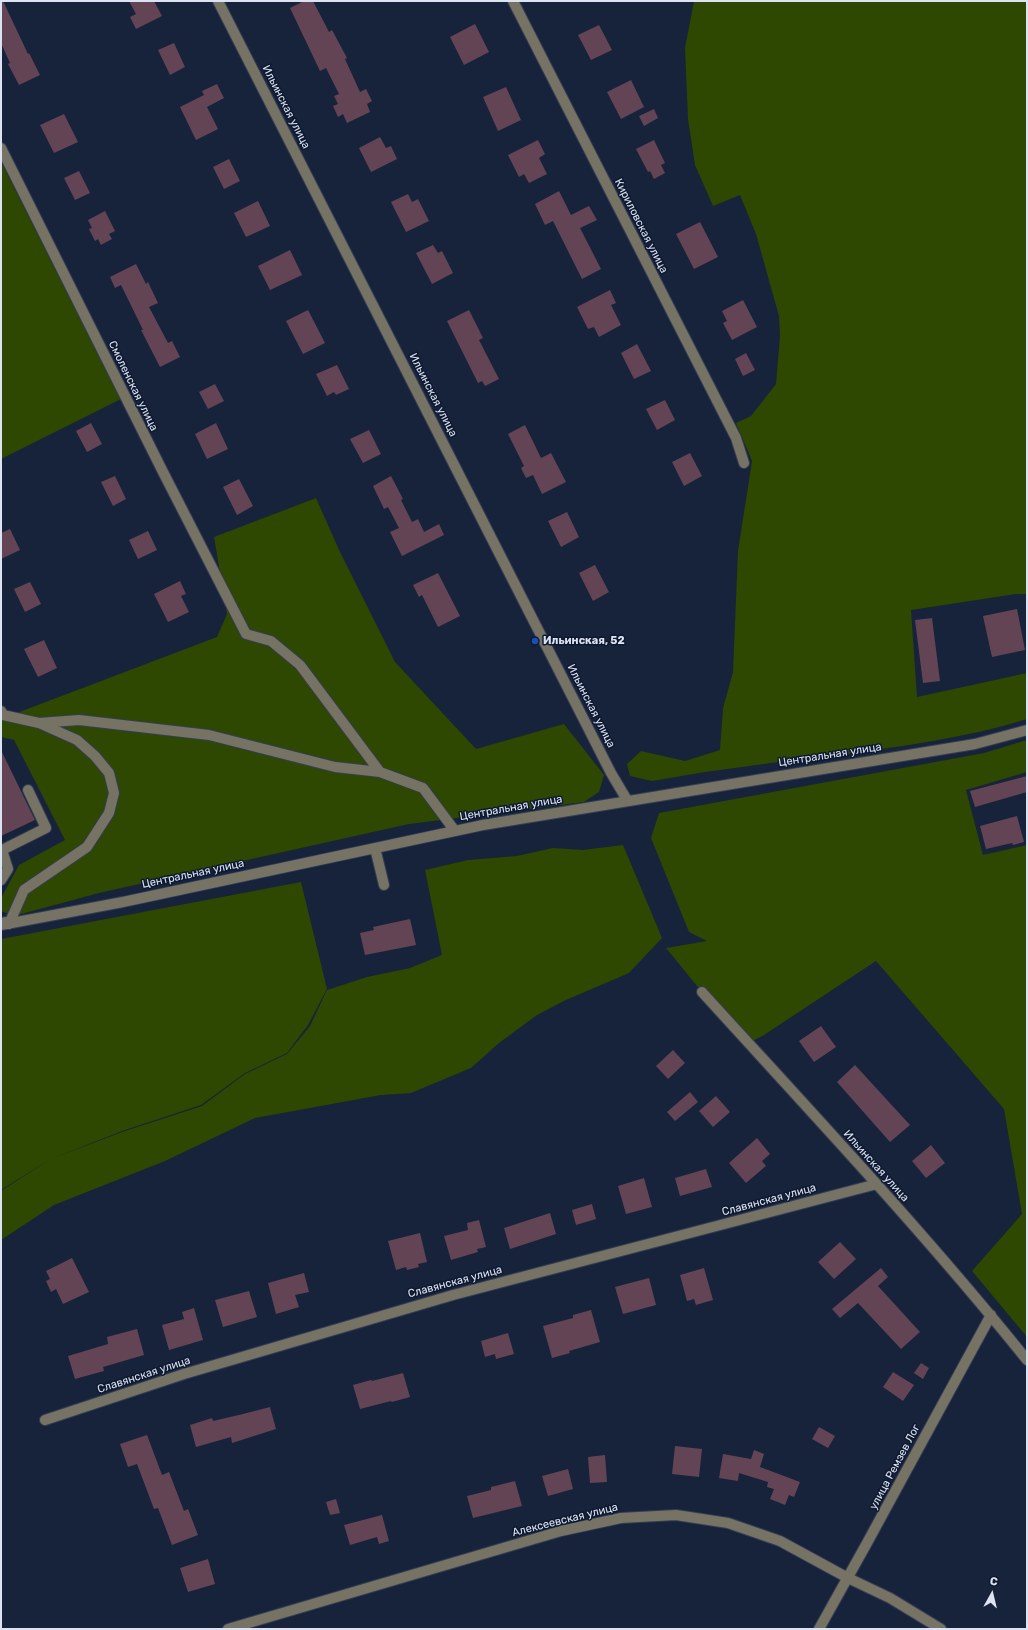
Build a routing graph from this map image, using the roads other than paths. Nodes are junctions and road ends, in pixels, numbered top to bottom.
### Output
1 (218, 1) edge
2 (513, 1) edge
3 (1, 148) edge
4 (744, 464) dead end
5 (2, 713) edge
6 (39, 723) junction
7 (1027, 730) edge
8 (380, 772) junction
9 (28, 790) dead end
10 (627, 800) junction
11 (455, 831) junction
12 (375, 848) junction
13 (2, 849) edge
14 (1, 880) edge
15 (384, 885) dead end
16 (4, 923) edge
17 (702, 992) dead end
18 (877, 1184) junction
19 (991, 1315) junction
20 (1027, 1360) edge
21 (45, 1420) dead end
22 (848, 1578) junction
23 (228, 1629) edge
24 (819, 1629) edge
25 (941, 1629) edge

1 - 10 street, Ильинская улица
2 - 4 street, Кириловская улица
3 - 8 street, Смоленская улица
5 - 6 street
6 - 8 street
6 - 16 street
7 - 10 street, Центральная улица
8 - 11 street
9 - 13 street
10 - 11 street, Центральная улица
11 - 12 street, Центральная улица
12 - 15 street
12 - 16 street, Центральная улица
13 - 14 street
17 - 18 street, Ильинская улица
18 - 19 street, Ильинская улица
18 - 21 street, Славянская улица
19 - 20 street, Ильинская улица
19 - 22 street, улица Ремзев Лог
22 - 23 street, Алексеевская улица
22 - 24 street, улица Ремзев Лог
22 - 25 street, Алексеевская улица

